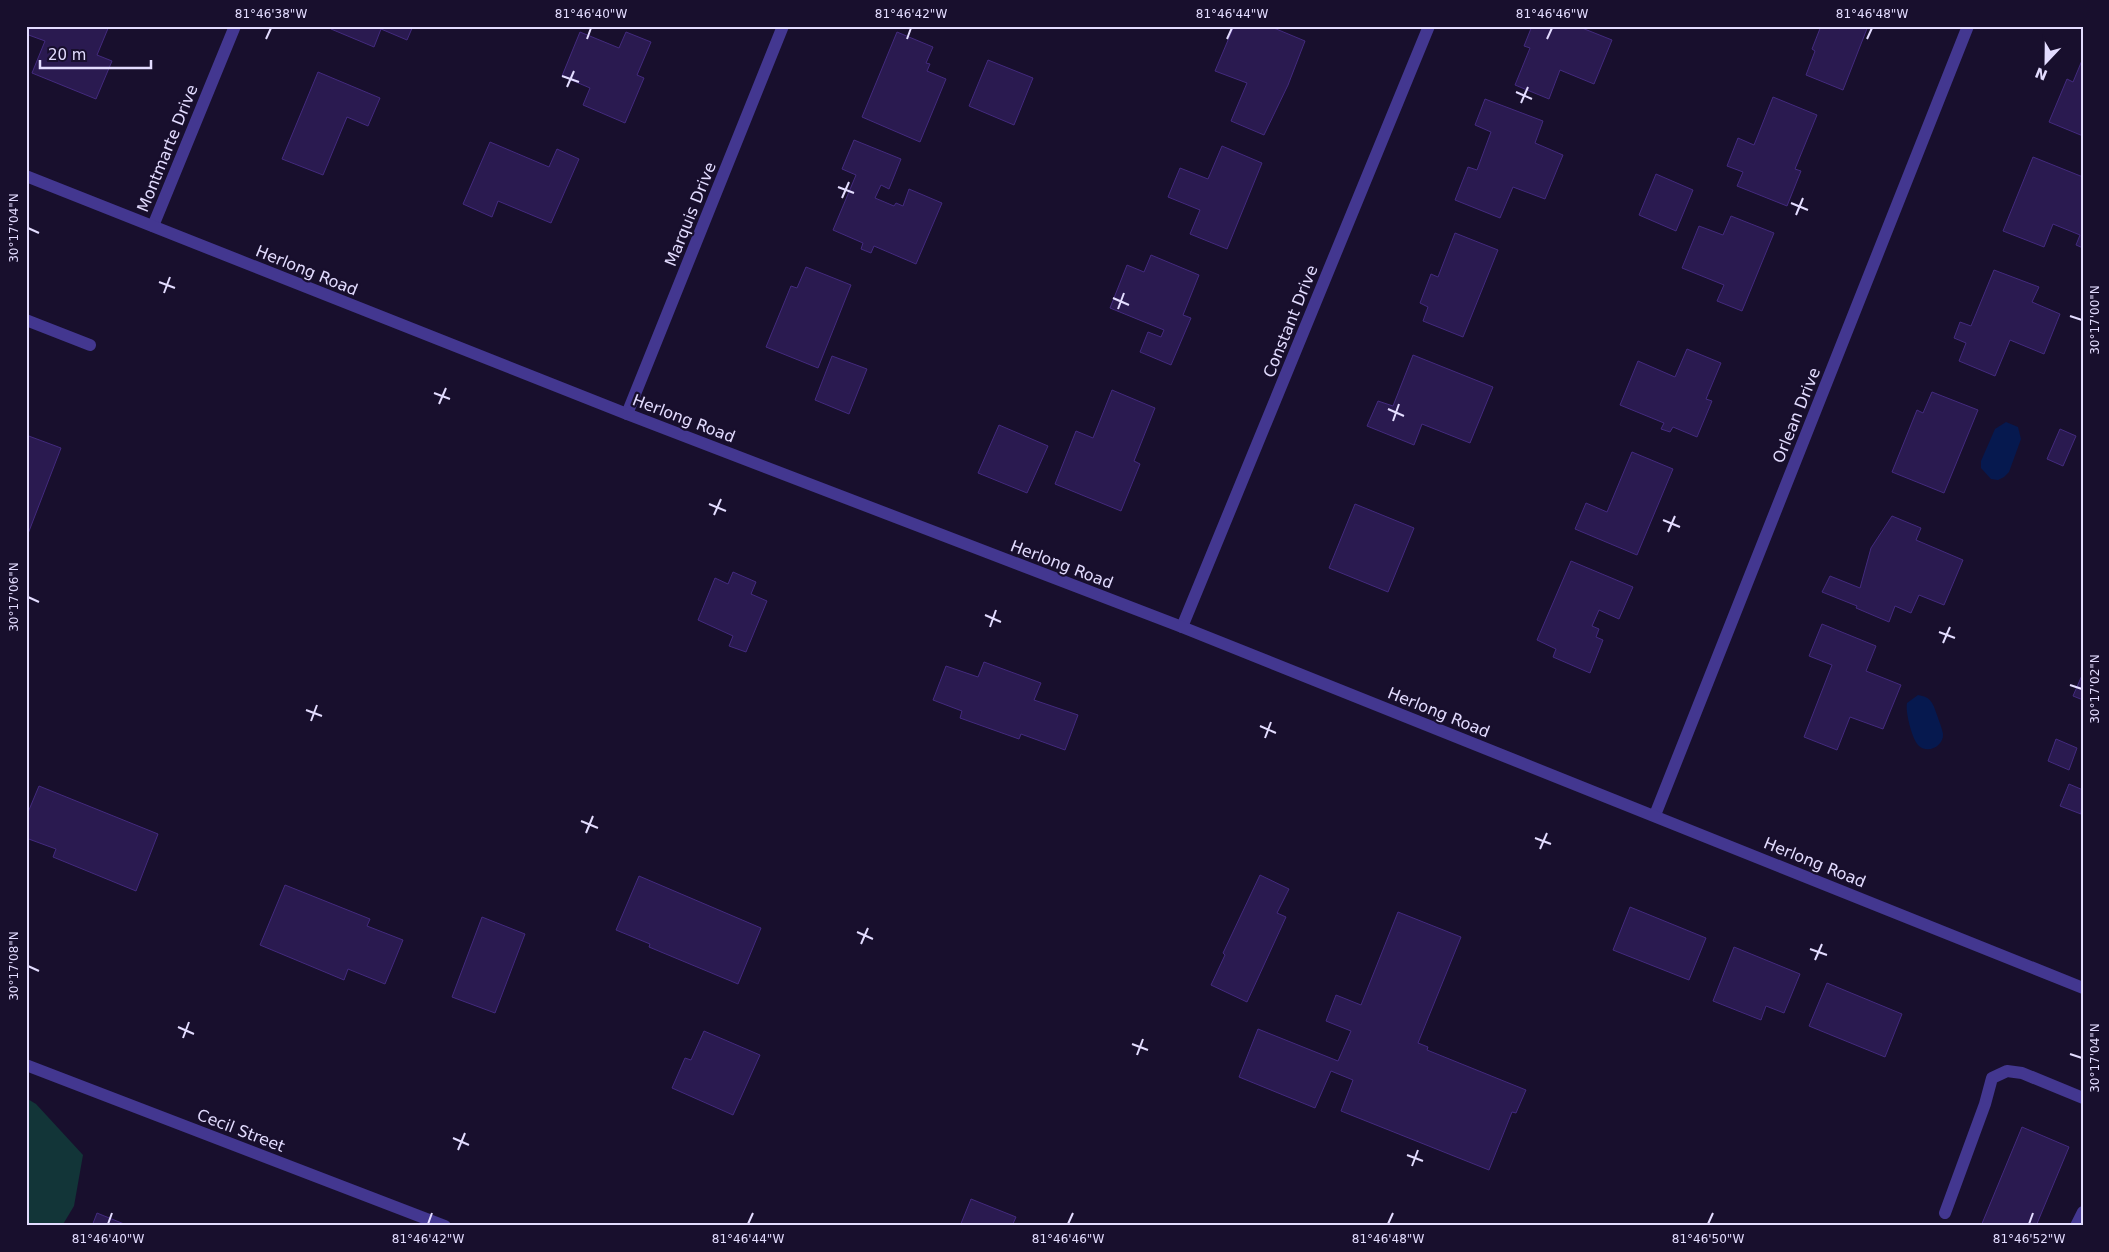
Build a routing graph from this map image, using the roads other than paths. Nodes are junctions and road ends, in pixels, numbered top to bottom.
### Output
1 (235, 26) edge
2 (783, 26) edge
3 (1429, 26) edge
4 (1968, 26) edge
5 (26, 176) edge
6 (152, 226) junction
7 (26, 320) edge
8 (90, 345) dead end
9 (627, 414) junction
10 (1182, 627) junction
11 (1655, 815) junction
12 (2083, 988) edge
13 (26, 1065) edge
14 (2083, 1098) edge
15 (2083, 1212) edge
16 (1945, 1213) dead end
17 (445, 1226) edge
18 (2076, 1226) edge

1 - 6 street, Montmarte Drive
2 - 9 street, Marquis Drive
3 - 10 street, Constant Drive
4 - 11 street, Orlean Drive
5 - 6 street, Herlong Road
6 - 9 street, Herlong Road
7 - 8 street
9 - 10 street, Herlong Road
10 - 11 street, Herlong Road
11 - 12 street, Herlong Road
13 - 17 street, Cecil Street
14 - 16 street
15 - 18 street

